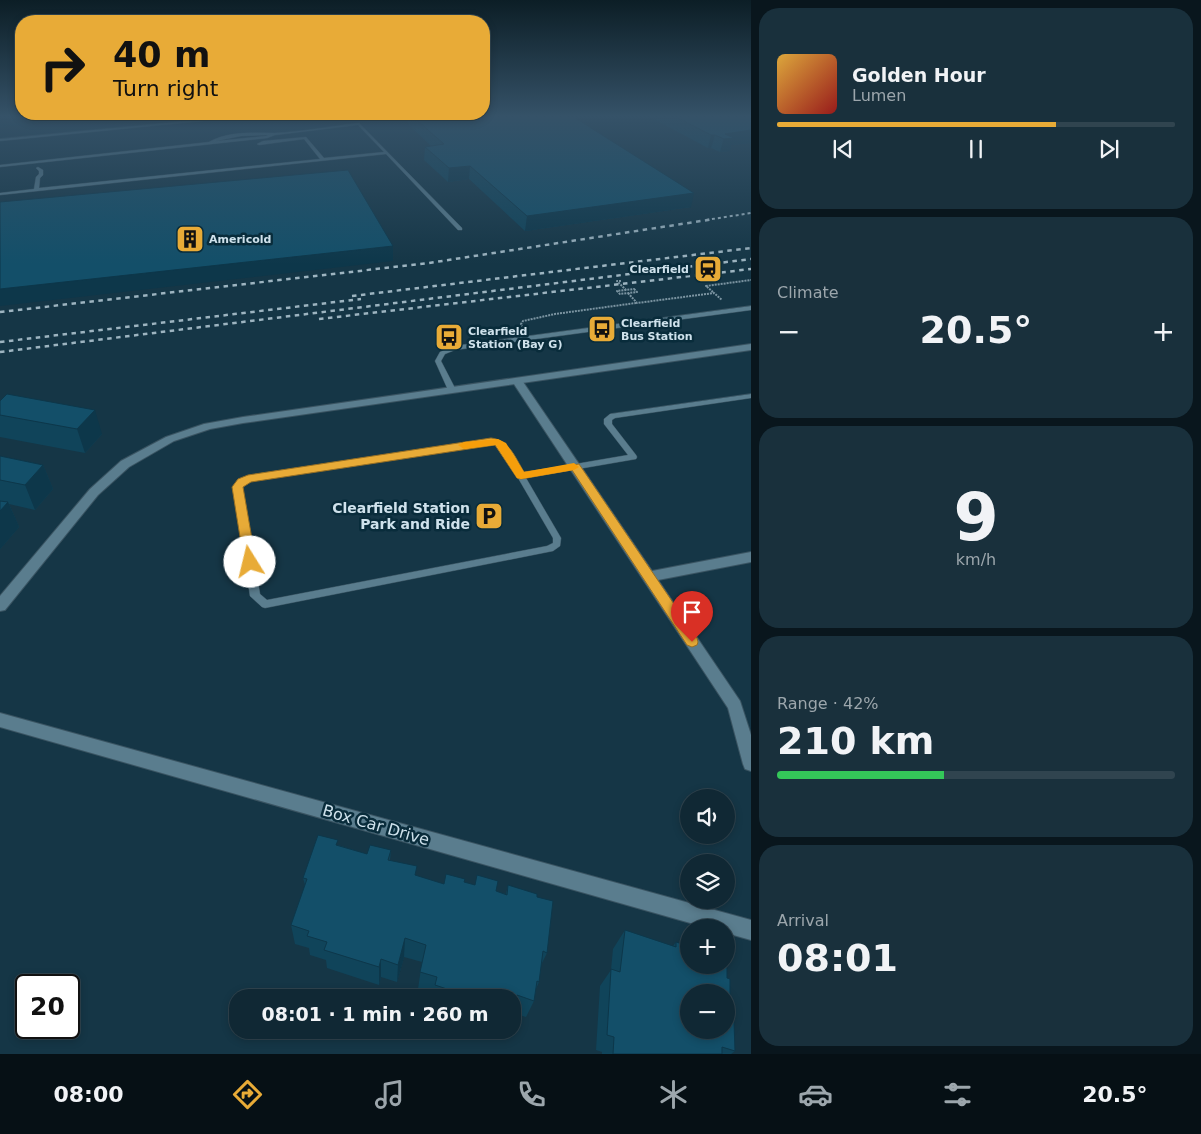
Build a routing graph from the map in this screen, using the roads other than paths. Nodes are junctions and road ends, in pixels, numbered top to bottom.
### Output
1 (64, 165) edge
2 (273, 165) edge
3 (399, 165) edge
4 (38, 168) junction
5 (0, 172) edge
6 (36, 190) junction
7 (0, 194) edge
8 (460, 229) dead end
9 (751, 308) edge
10 (751, 347) edge
11 (518, 381) junction
12 (452, 390) junction
13 (751, 396) edge
14 (575, 466) junction
15 (521, 476) junction
16 (751, 557) edge
17 (649, 577) junction
18 (0, 606) edge
19 (0, 720) edge
20 (751, 764) edge
21 (751, 930) edge

1 - 4 lane
2 - 6 lane
3 - 8 lane
4 - 5 lane
4 - 6 lane
6 - 7 lane
9 - 12 lane
10 - 11 street
11 - 12 street
11 - 14 street
12 - 18 street
13 - 14 lane
14 - 15 lane
14 - 17 street
15 - 15 lane
16 - 17 street
17 - 20 street
19 - 21 street, Box Car Drive

